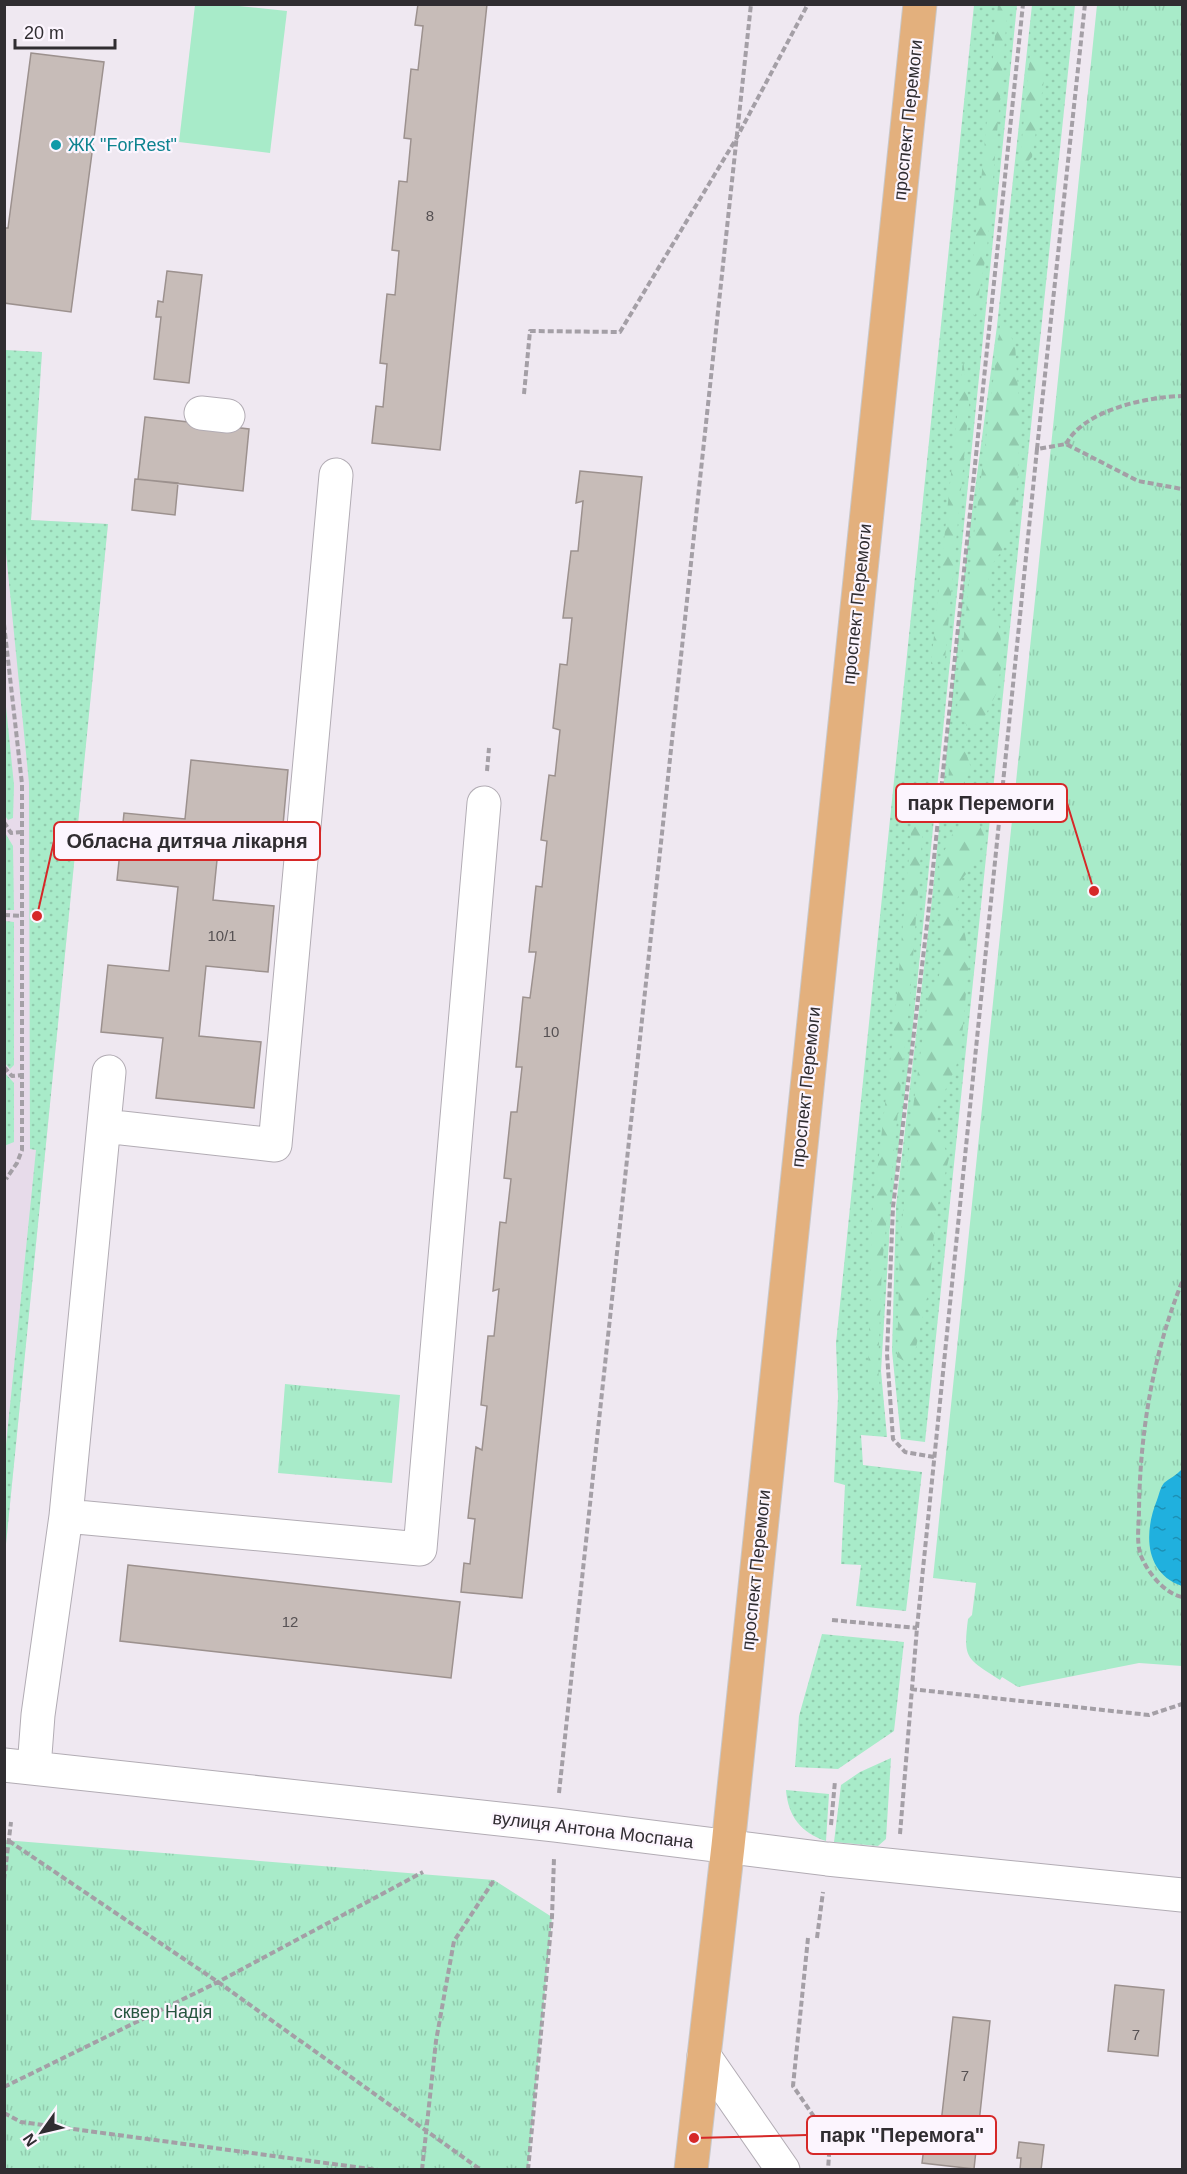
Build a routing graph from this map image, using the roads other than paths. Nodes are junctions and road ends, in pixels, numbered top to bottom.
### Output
1 (920, 4) edge
2 (336, 475) dead end
3 (484, 803) dead end
4 (109, 1072) dead end
5 (104, 1126) junction
6 (66, 1516) junction
7 (19, 1766) edge
8 (728, 1846) junction
9 (1182, 1895) edge
10 (704, 2056) junction
11 (691, 2169) edge
12 (783, 2169) edge

1 - 8 main road, проспект Перемоги
2 - 5 street
3 - 6 street
4 - 5 street
5 - 6 street
6 - 7 street
7 - 8 street, вулиця Антона Моспана
8 - 9 street, вулиця Антона Моспана
8 - 10 main road, проспект Перемоги
10 - 11 main road, проспект Перемоги
10 - 12 street

